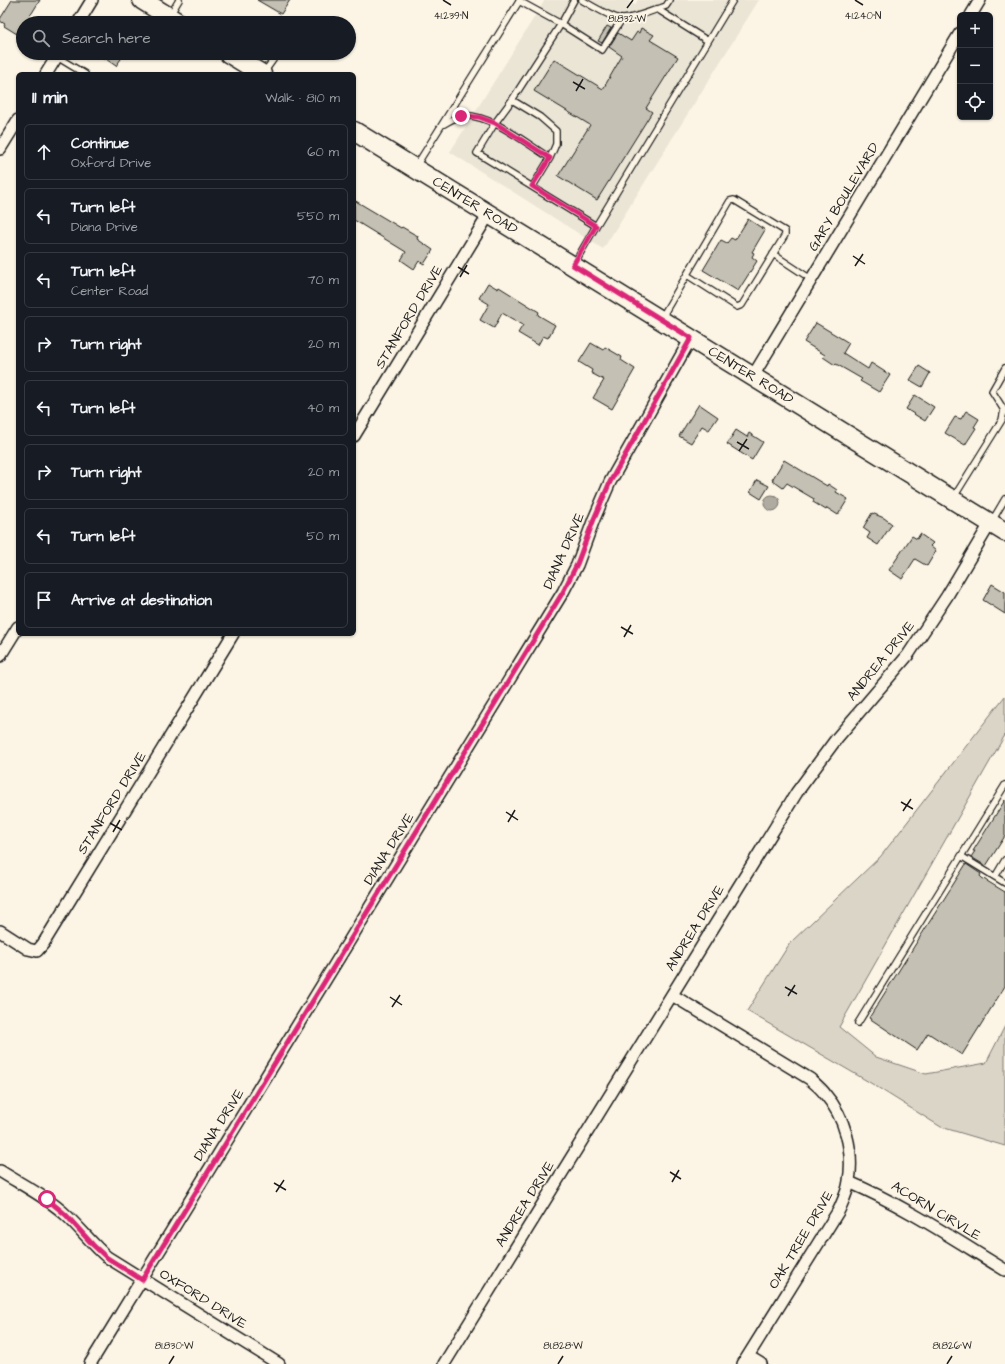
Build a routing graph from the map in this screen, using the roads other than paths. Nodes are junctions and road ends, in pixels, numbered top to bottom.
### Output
1 (92, 0) edge
2 (142, 0) edge
3 (179, 0) edge
4 (520, 0) edge
5 (574, 0) edge
6 (582, 0) edge
7 (670, 0) edge
8 (733, 0) edge
9 (980, 0) edge
10 (657, 9) junction
11 (973, 12) edge
12 (82, 16) edge
13 (168, 16) edge
14 (175, 16) edge
15 (622, 19) junction
16 (560, 24) junction
17 (957, 38) edge
18 (708, 41) junction
19 (55, 60) edge
20 (65, 60) edge
21 (239, 60) edge
22 (273, 60) edge
23 (47, 72) edge
24 (81, 72) edge
25 (259, 72) edge
26 (264, 72) edge
27 (512, 100) junction
28 (16, 123) edge
29 (495, 123) junction
30 (442, 125) junction
31 (356, 132) edge
32 (0, 149) edge
33 (550, 158) junction
34 (415, 168) junction
35 (532, 186) junction
36 (489, 214) junction
37 (596, 226) junction
38 (773, 254) junction
39 (573, 265) junction
40 (687, 275) junction
41 (811, 279) junction
42 (661, 319) junction
43 (691, 338) junction
44 (1005, 368) edge
45 (753, 376) junction
46 (359, 418) edge
47 (356, 429) edge
48 (952, 499) junction
49 (1005, 499) edge
50 (1000, 527) edge
51 (16, 630) edge
52 (232, 636) edge
53 (0, 656) edge
54 (1005, 785) edge
55 (961, 856) junction
56 (1005, 860) edge
57 (995, 877) junction
58 (1005, 883) edge
59 (0, 931) edge
60 (672, 995) junction
61 (858, 1023) dead end
62 (0, 1171) edge
63 (849, 1182) junction
64 (1005, 1270) edge
65 (142, 1280) junction
66 (746, 1360) edge
67 (90, 1364) edge
68 (279, 1364) edge
69 (444, 1364) edge
70 (761, 1364) edge

1 - 12 street
2 - 13 main road
3 - 14 lane
4 - 16 lane
4 - 30 lane
5 - 16 lane
6 - 15 lane
7 - 10 lane
8 - 18 lane
9 - 11 street
10 - 15 lane
10 - 18 lane
15 - 16 lane
16 - 27 lane
17 - 41 street, GARY BOULEVARD
18 - 37 lane
19 - 23 street
20 - 24 lane
21 - 25 main road
22 - 26 lane
27 - 29 lane
27 - 33 lane
28 - 32 street
29 - 30 lane
29 - 33 lane
29 - 35 lane
30 - 34 lane
31 - 34 main road, CENTER ROAD
33 - 35 lane
34 - 36 main road, CENTER ROAD
35 - 37 lane
36 - 39 main road, CENTER ROAD
36 - 46 street, STANFORD DRIVE
37 - 39 lane
38 - 40 lane
38 - 40 lane
38 - 41 lane
39 - 42 main road, CENTER ROAD
40 - 42 lane
41 - 45 street, GARY BOULEVARD
42 - 43 main road, CENTER ROAD
43 - 45 main road, CENTER ROAD
43 - 65 street, DIANA DRIVE
44 - 48 lane
45 - 48 main road, CENTER ROAD
46 - 47 street, STANFORD DRIVE
48 - 50 main road, CENTER ROAD
49 - 50 lane
50 - 60 street, ANDREA DRIVE
51 - 53 street
52 - 59 street, STANFORD DRIVE
54 - 55 lane
55 - 57 lane
55 - 61 lane
56 - 57 lane
57 - 58 lane
60 - 63 street, OAK TREE DRIVE
60 - 69 street, ANDREA DRIVE
62 - 65 street, OXFORD DRIVE
63 - 64 street, ACORN CIRVLE
63 - 66 street, OAK TREE DRIVE
65 - 67 street, DIANA DRIVE
65 - 68 street, OXFORD DRIVE
66 - 70 street

